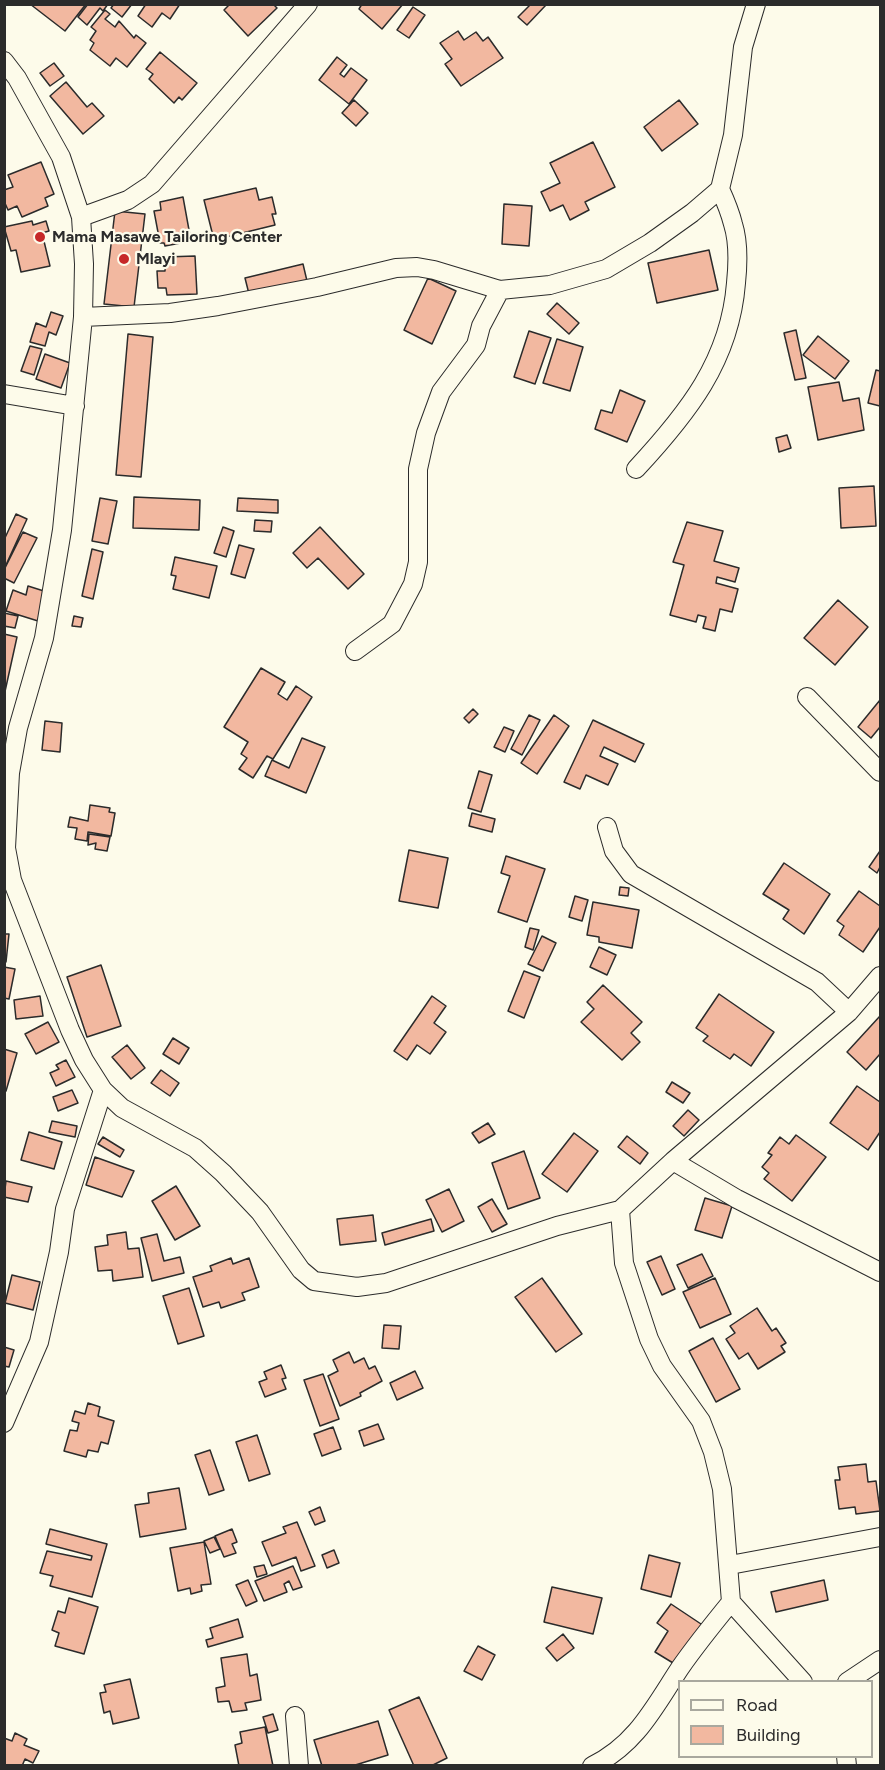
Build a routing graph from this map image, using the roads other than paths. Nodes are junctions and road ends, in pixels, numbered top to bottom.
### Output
1 (308, 4) edge
2 (756, 4) edge
3 (4, 62) edge
4 (720, 189) junction
5 (81, 217) junction
6 (500, 290) junction
7 (82, 317) junction
8 (4, 394) edge
9 (75, 406) junction
10 (636, 469) dead end
11 (355, 651) dead end
12 (807, 697) dead end
13 (11, 725) edge
14 (880, 772) edge
15 (607, 827) dead end
16 (880, 976) edge
17 (849, 1012) junction
18 (102, 1090) junction
19 (674, 1161) junction
20 (620, 1210) junction
21 (880, 1272) edge
22 (7, 1411) edge
23 (880, 1537) edge
24 (730, 1565) junction
25 (731, 1602) junction
26 (880, 1660) edge
27 (801, 1680) edge
28 (850, 1680) edge
29 (296, 1716) dead end
30 (299, 1766) edge
31 (592, 1766) edge

1 - 5 street
2 - 4 street
3 - 5 street
4 - 6 street
4 - 10 street
5 - 7 street
6 - 7 street
6 - 11 street
7 - 9 street
8 - 9 street
9 - 13 street
12 - 14 street
13 - 18 street
15 - 17 street
16 - 17 street
17 - 19 street
18 - 20 street
18 - 22 street
19 - 20 street
19 - 21 street
20 - 24 street
23 - 24 street
24 - 25 street
25 - 27 street
25 - 31 street
26 - 28 street
29 - 30 street

